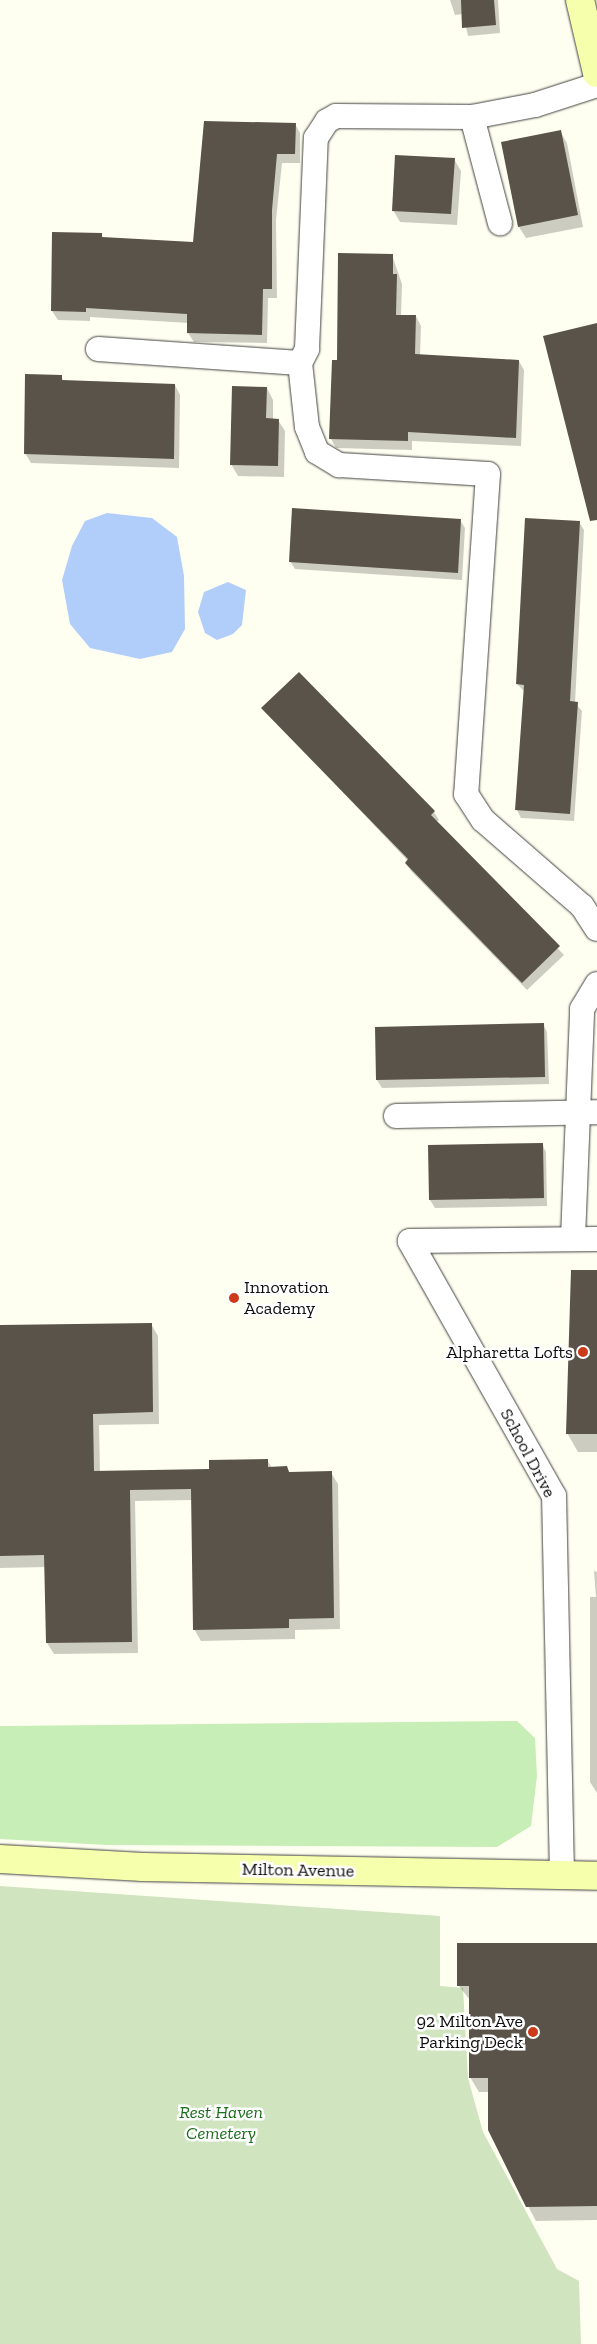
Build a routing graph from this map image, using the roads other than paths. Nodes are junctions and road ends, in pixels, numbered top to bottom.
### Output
1 (580, 0) edge
2 (597, 73) edge
3 (597, 85) edge
4 (472, 117) junction
5 (500, 223) dead end
6 (98, 348) dead end
7 (300, 363) junction
8 (597, 929) edge
9 (596, 987) edge
10 (587, 1113) edge
11 (396, 1116) dead end
12 (573, 1238) junction
13 (597, 1239) edge
14 (0, 1859) edge
15 (562, 1875) junction
16 (597, 1876) edge

1 - 2 street
3 - 4 street
4 - 5 street
4 - 7 street
6 - 7 street
7 - 8 street
9 - 10 street
10 - 11 street
10 - 12 street
12 - 13 street, School Drive
12 - 15 street, School Drive
14 - 15 street, Milton Avenue
15 - 16 street, Milton Avenue

